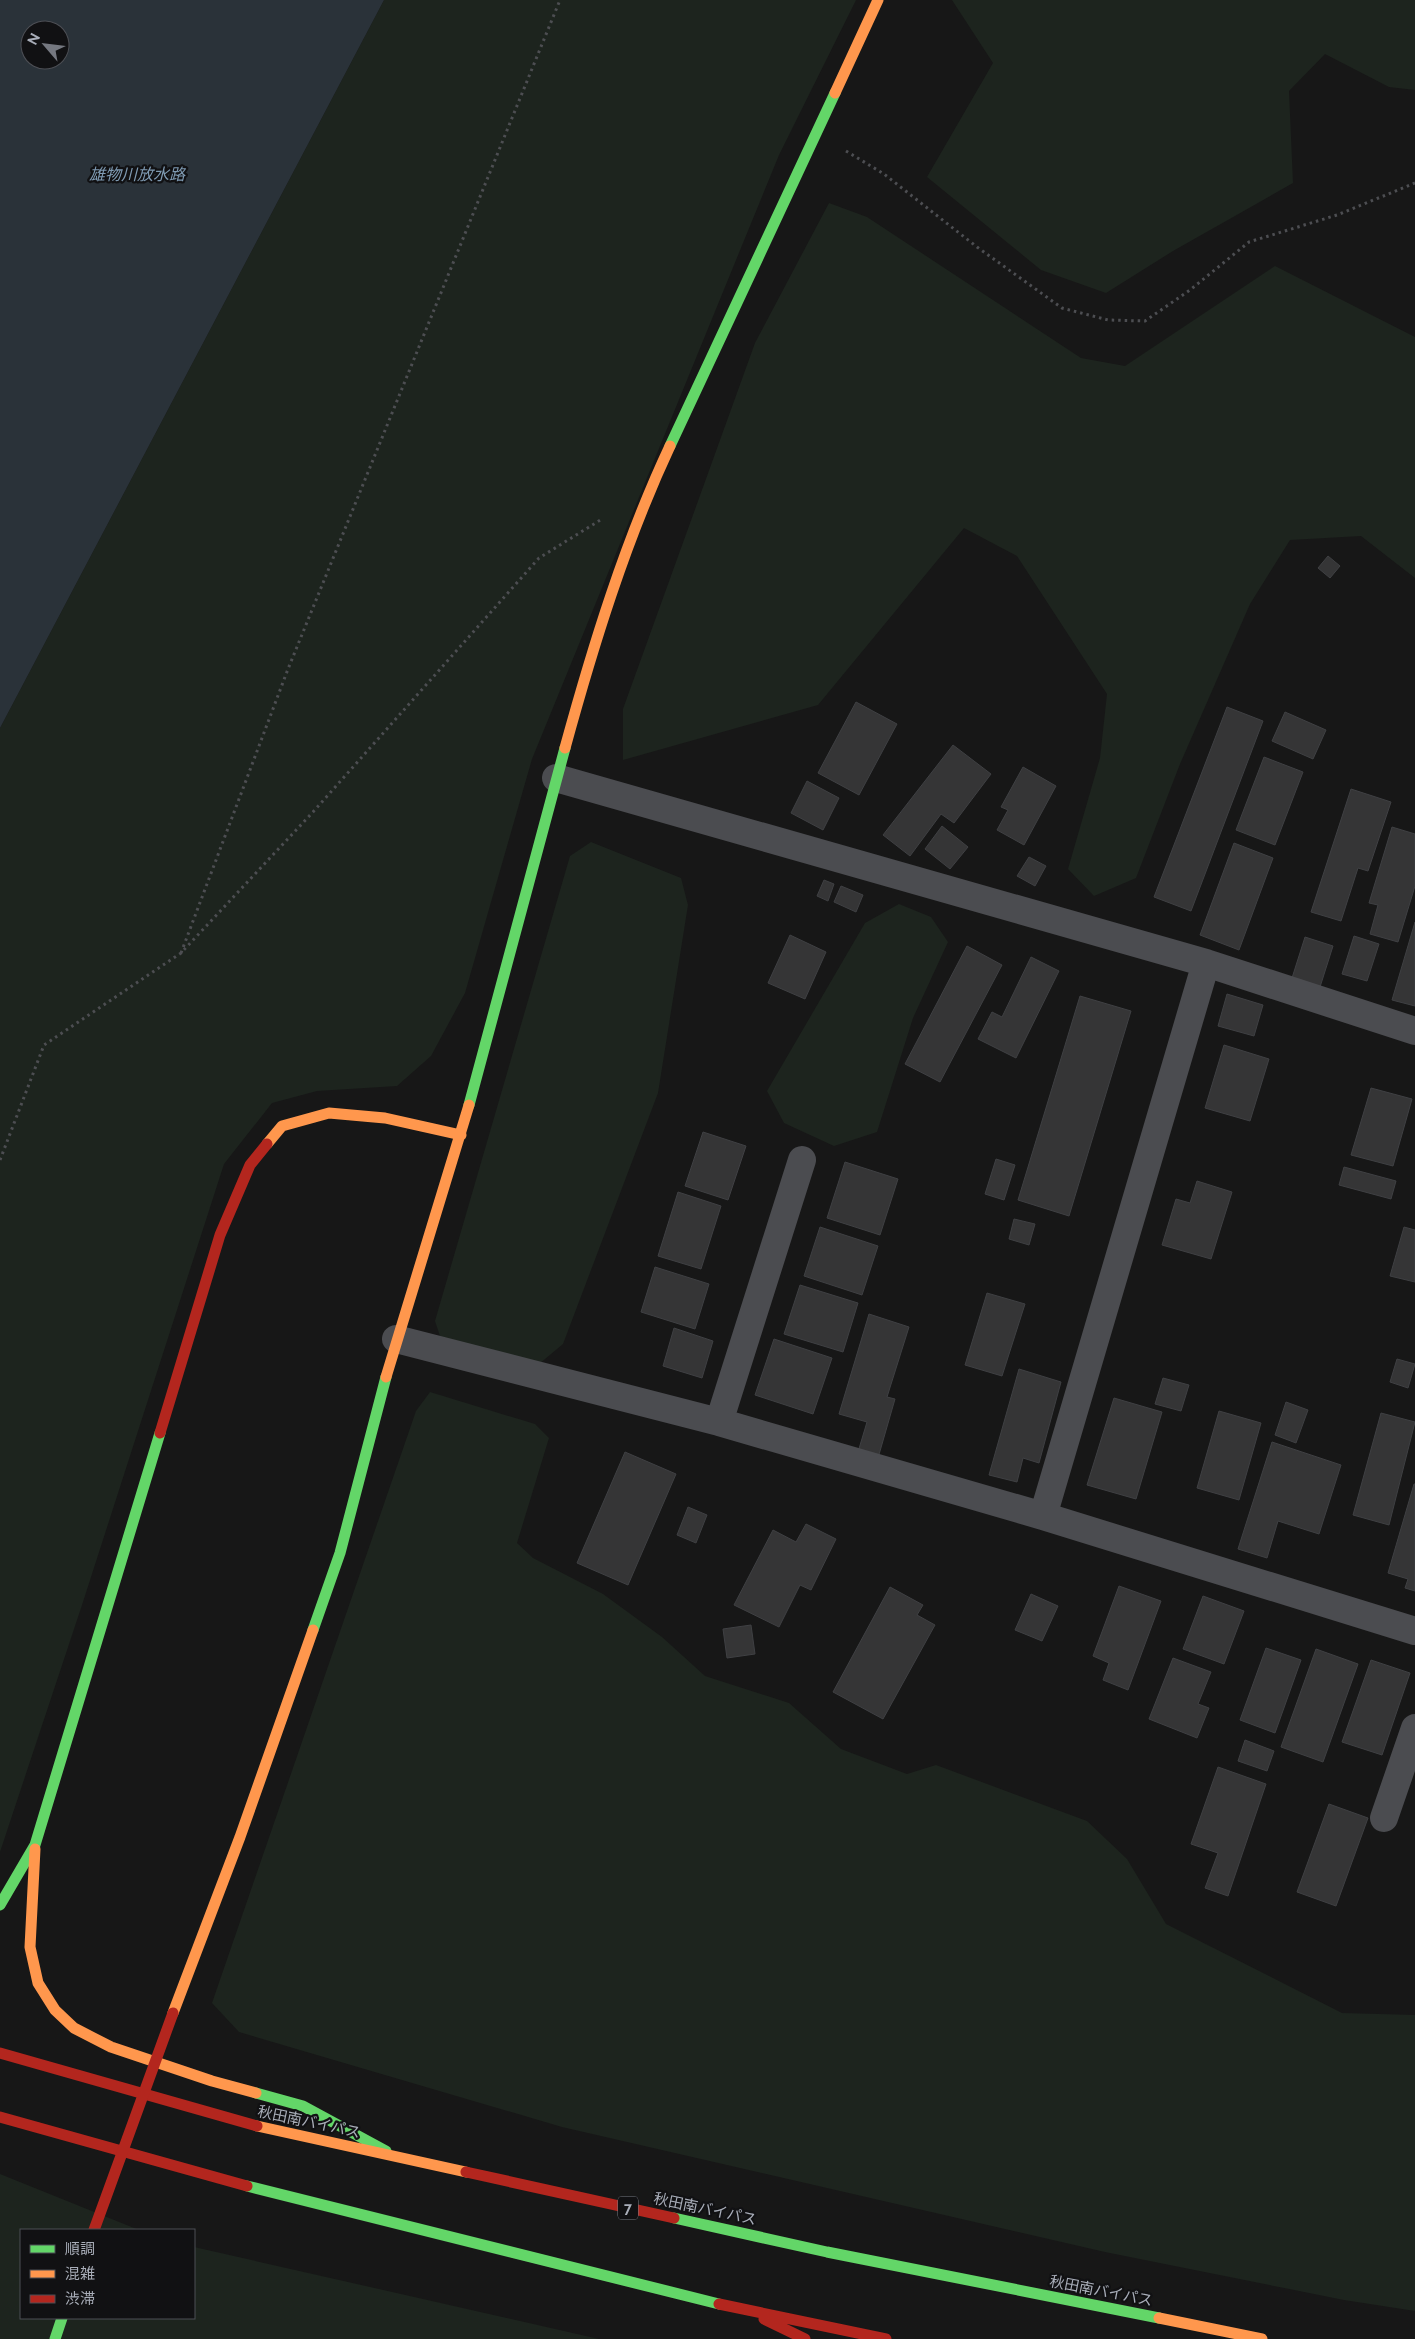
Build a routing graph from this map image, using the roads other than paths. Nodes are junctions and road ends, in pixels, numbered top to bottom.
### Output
1 (878, 0) edge
2 (556, 778) junction
3 (1206, 964) junction
4 (1415, 1031) edge
5 (461, 1135) junction
6 (802, 1160) dead end
7 (396, 1338) junction
8 (719, 1422) junction
9 (1043, 1516) junction
10 (1415, 1631) edge
11 (1415, 1728) edge
12 (1384, 1818) dead end
13 (35, 1845) junction
14 (0, 1905) edge
15 (0, 2053) edge
16 (0, 2117) edge
17 (395, 2156) junction
18 (94, 2229) edge
19 (747, 2311) junction
20 (62, 2319) edge
21 (55, 2339) edge
22 (805, 2339) edge
23 (886, 2339) edge
24 (1262, 2339) edge

1 - 2 main road
2 - 3 street
2 - 5 main road
3 - 4 street
3 - 9 street
5 - 7 main road
5 - 13 main road
6 - 8 street
7 - 8 street
7 - 18 main road, bridge
8 - 9 street
9 - 10 street
11 - 12 street
13 - 14 main road
13 - 17 main road
15 - 17 main road, 秋田南バイパス / 7
16 - 19 main road
17 - 24 main road, 秋田南バイパス / 7
19 - 22 main road
19 - 23 main road
20 - 21 main road

